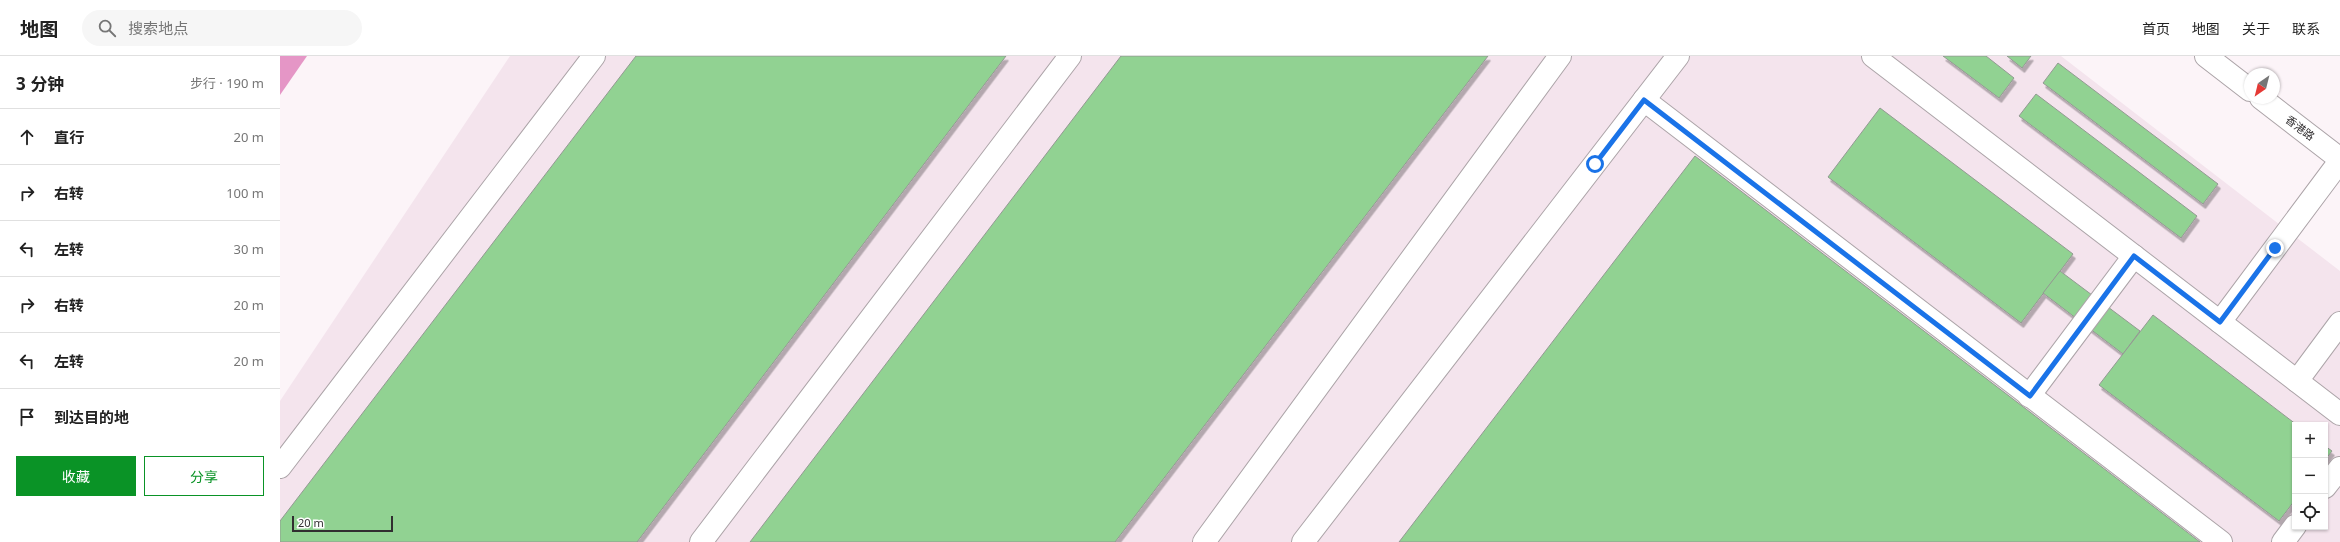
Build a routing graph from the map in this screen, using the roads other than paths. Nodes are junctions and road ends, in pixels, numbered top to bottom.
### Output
1 (594, 56) edge
2 (1070, 56) edge
3 (1560, 56) edge
4 (1678, 56) edge
5 (1873, 56) edge
6 (2206, 56) edge
7 (2244, 85) edge
8 (1644, 100) junction
9 (2269, 104) edge
10 (2340, 160) edge
11 (2134, 256) junction
12 (2220, 322) junction
13 (2340, 323) edge
14 (2297, 380) junction
15 (2030, 396) junction
16 (2340, 414) edge
17 (280, 467) edge
18 (2340, 468) edge
19 (2328, 483) edge
20 (2292, 530) edge
21 (701, 542) edge
22 (1204, 542) edge
23 (1303, 542) edge
24 (2222, 542) edge
25 (2283, 542) edge

1 - 17 street
2 - 21 street
3 - 22 street
4 - 8 street
5 - 11 street
6 - 7 street
8 - 15 street
8 - 23 street
9 - 10 street, 香港路
10 - 12 street
11 - 12 street
11 - 15 street
12 - 14 street
13 - 14 street
14 - 16 street
15 - 24 street
18 - 19 street
20 - 25 street

